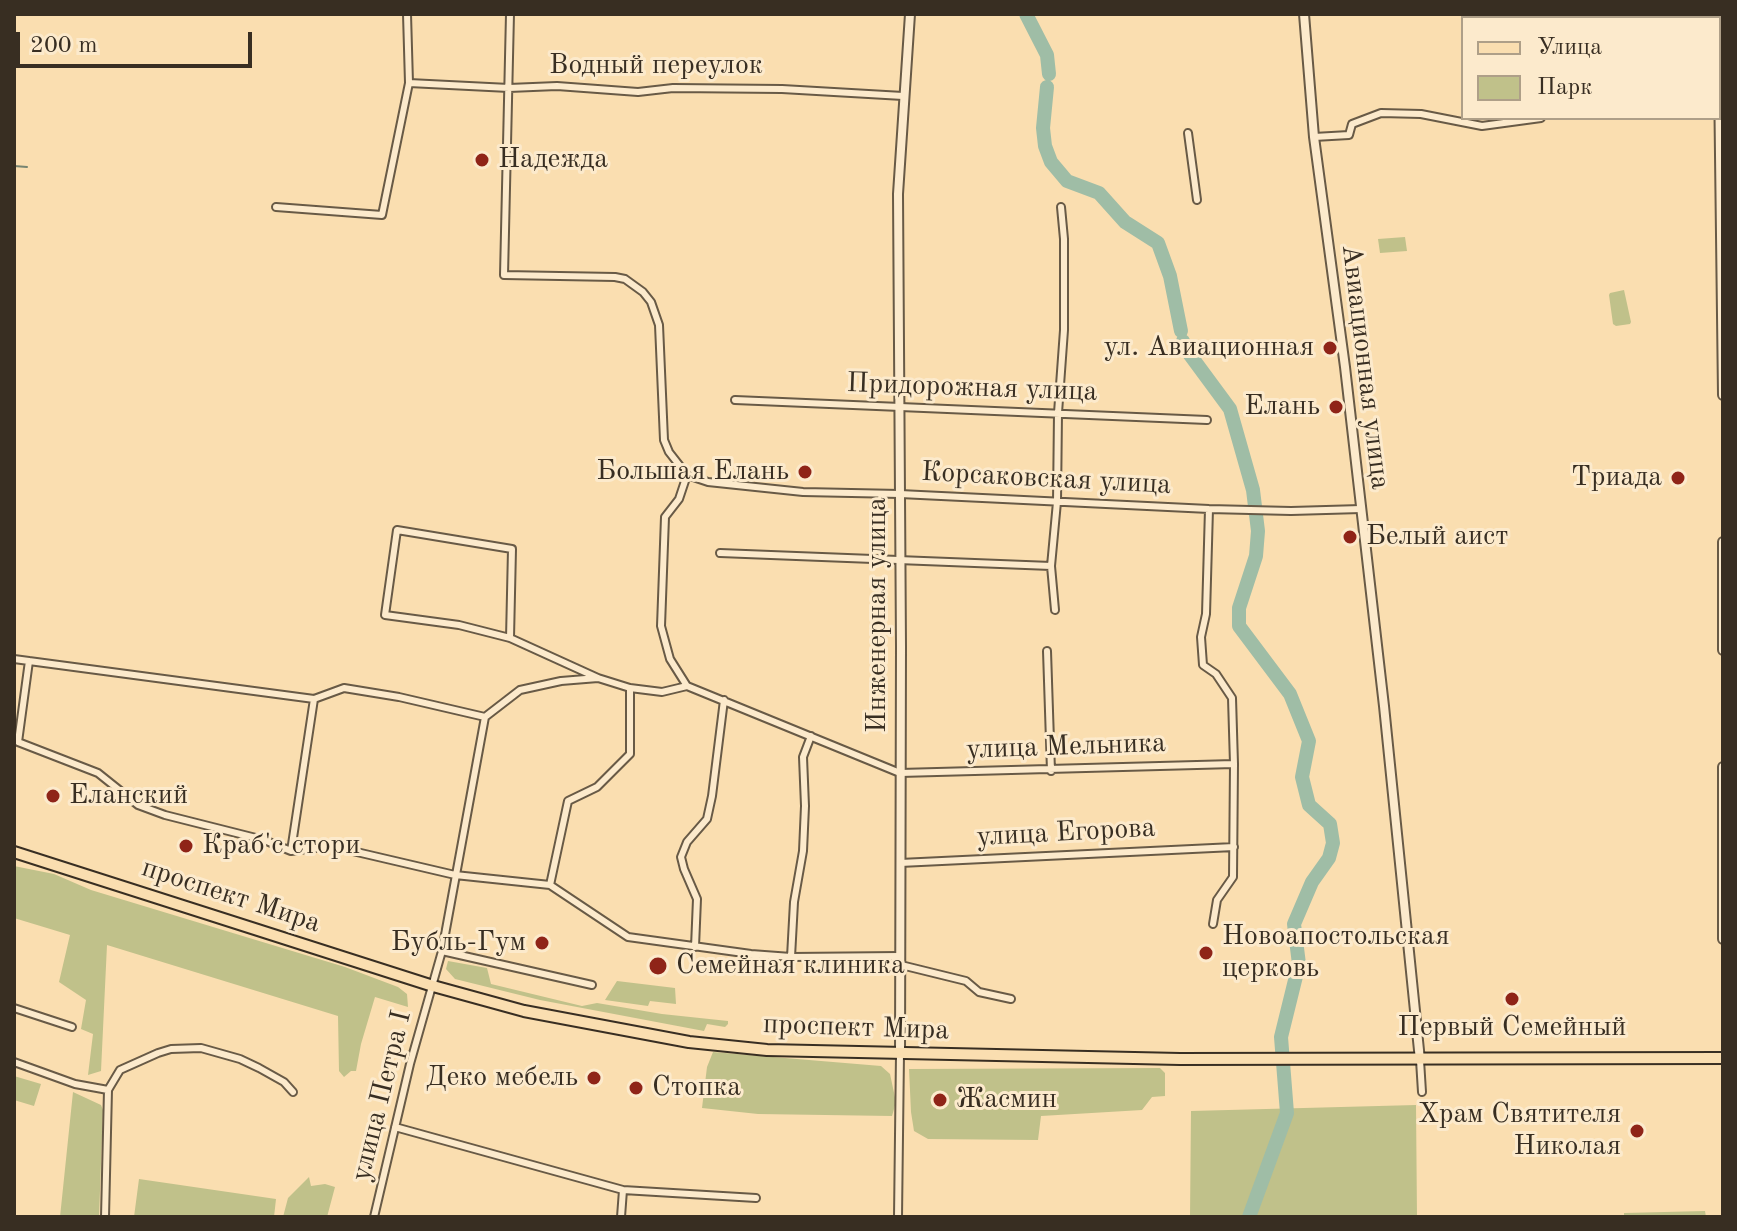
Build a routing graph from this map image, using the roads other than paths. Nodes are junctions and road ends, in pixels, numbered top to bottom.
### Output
1 (407, 14) edge
2 (510, 14) edge
3 (910, 14) edge
4 (1304, 14) edge
5 (409, 83) junction
6 (509, 88) junction
7 (903, 96) junction
8 (1526, 120) edge
9 (1720, 120) edge
10 (1188, 133) dead end
11 (1314, 137) junction
12 (1197, 200) dead end
13 (276, 207) dead end
14 (1061, 207) dead end
15 (1723, 395) edge
16 (735, 400) dead end
17 (898, 405) junction
18 (1058, 413) junction
19 (1207, 420) dead end
20 (687, 475) junction
21 (900, 494) junction
22 (1057, 502) junction
23 (1209, 509) junction
24 (1361, 509) junction
25 (1723, 542) edge
26 (720, 553) dead end
27 (899, 562) junction
28 (1051, 566) junction
29 (1055, 610) dead end
30 (510, 638) junction
31 (1723, 650) edge
32 (1047, 651) dead end
33 (14, 659) edge
34 (29, 661) junction
35 (598, 678) junction
36 (687, 686) junction
37 (630, 688) junction
38 (314, 699) junction
39 (724, 700) junction
40 (485, 717) junction
41 (811, 736) junction
42 (1234, 764) junction
43 (1723, 767) edge
44 (1051, 771) junction
45 (900, 773) junction
46 (1234, 847) junction
47 (291, 851) junction
48 (14, 852) edge
49 (900, 863) junction
50 (455, 875) junction
51 (550, 885) junction
52 (1213, 924) dead end
53 (1723, 939) edge
54 (695, 947) junction
55 (442, 951) junction
56 (791, 957) junction
57 (900, 960) junction
58 (592, 985) dead end
59 (433, 986) junction
60 (1011, 999) dead end
61 (14, 1008) edge
62 (72, 1027) dead end
63 (900, 1054) junction
64 (1723, 1058) edge
65 (1420, 1060) junction
66 (14, 1062) edge
67 (108, 1090) junction
68 (293, 1092) dead end
69 (1422, 1092) dead end
70 (395, 1127) junction
71 (623, 1190) junction
72 (756, 1198) dead end
73 (105, 1217) edge
74 (374, 1217) edge
75 (621, 1217) edge
76 (898, 1217) edge

1 - 5 street
2 - 6 street
3 - 7 street, Инженерная улица
4 - 11 street, Авиационная улица
5 - 6 street, Водный переулок
5 - 13 street
6 - 7 street, Водный переулок
6 - 20 street
7 - 17 street, Инженерная улица
8 - 11 street
9 - 15 street
10 - 12 street
11 - 24 street, Авиационная улица
14 - 18 street
16 - 17 street, Придорожная улица
17 - 18 street, Придорожная улица
17 - 21 street, Инженерная улица
18 - 19 street, Придорожная улица
18 - 22 street
20 - 21 street, Корсаковская улица
20 - 36 street
21 - 22 street, Корсаковская улица
21 - 27 street, Инженерная улица
22 - 23 street, Корсаковская улица
22 - 28 street
23 - 24 street, Корсаковская улица
23 - 42 street
24 - 65 street, Авиационная улица
25 - 31 street
26 - 27 street
27 - 28 street
27 - 45 street, Инженерная улица
28 - 29 street
30 - 30 street
30 - 35 street
32 - 44 street
33 - 34 street
34 - 38 street
34 - 47 street
35 - 37 street
35 - 40 street
36 - 37 street
36 - 39 street
37 - 51 street
38 - 40 street
38 - 47 street
39 - 41 street
39 - 54 street
40 - 50 street, улица Петра I
41 - 45 street
41 - 56 street
42 - 44 street, улица Мельника
42 - 46 street
43 - 53 street
44 - 45 street, улица Мельника
45 - 49 street, Инженерная улица
46 - 49 street, улица Егорова
46 - 52 street
47 - 50 street
48 - 59 main road, проспект Мира
49 - 57 street, Инженерная улица
50 - 51 street
50 - 55 street, улица Петра I
51 - 54 street
54 - 56 street
55 - 58 street
55 - 59 street, улица Петра I
56 - 57 street
57 - 60 street
57 - 63 street, Инженерная улица
59 - 63 main road, проспект Мира
59 - 70 street, улица Петра I
61 - 62 street
63 - 65 main road, проспект Мира
63 - 76 street, Инженерная улица
64 - 65 main road, проспект Мира
65 - 69 street
66 - 67 street
67 - 68 street
67 - 73 street
70 - 71 street
70 - 74 street, улица Петра I
71 - 72 street
71 - 75 street

